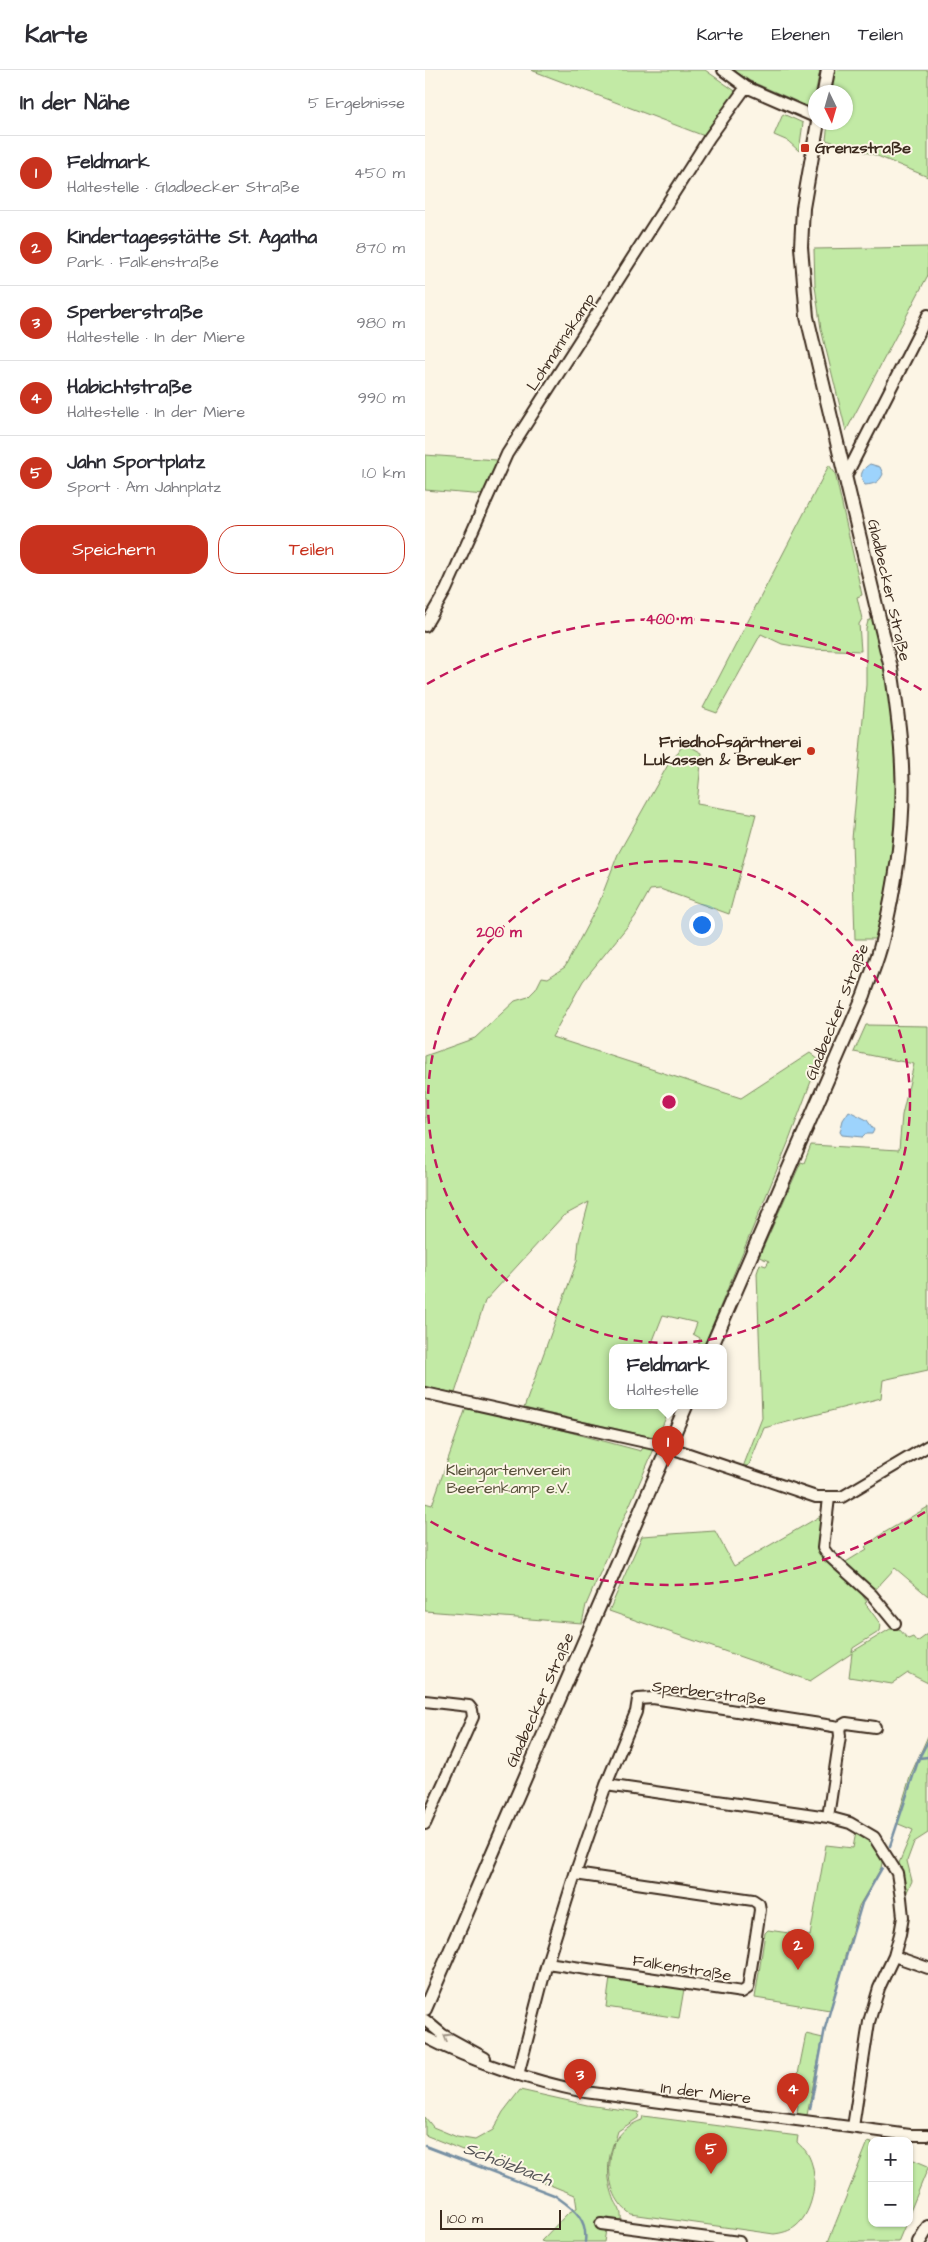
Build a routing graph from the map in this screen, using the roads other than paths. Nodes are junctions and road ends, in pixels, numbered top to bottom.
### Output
1 (723, 70) edge
2 (828, 70) edge
3 (825, 85) edge
4 (746, 87) junction
5 (808, 114) edge
6 (816, 130) edge
7 (928, 315) edge
8 (846, 476) junction
9 (425, 626) edge
10 (713, 1344) edge
11 (425, 1393) edge
12 (685, 1409) edge
13 (928, 1446) edge
14 (669, 1447) junction
15 (829, 1498) junction
16 (895, 1623) dead end
17 (425, 1701) edge
18 (875, 1727) dead end
19 (839, 1728) junction
20 (606, 1785) junction
21 (828, 1817) junction
22 (425, 1824) edge
23 (575, 1874) junction
24 (894, 1956) junction
25 (547, 1963) junction
26 (928, 1968) edge
27 (425, 2009) edge
28 (425, 2020) edge
29 (425, 2037) edge
30 (502, 2068) junction
31 (519, 2075) junction
32 (853, 2127) junction
33 (928, 2134) edge
34 (910, 2135) junction
35 (928, 2142) edge
36 (601, 2224) dead end
37 (928, 2227) edge
38 (739, 2242) edge
39 (919, 2242) edge

1 - 4 street
2 - 3 main road
4 - 5 street
4 - 9 street, Lohmannskamp
6 - 8 main road, Gladbecker Straße
7 - 8 street
8 - 10 main road, Gladbecker Straße
11 - 14 street
12 - 14 main road, Gladbecker Straße
13 - 15 street
14 - 15 street
14 - 27 main road, Gladbecker Straße
15 - 16 street
17 - 22 street
18 - 19 street, Sperberstraße
19 - 20 street, Sperberstraße
19 - 21 street
20 - 21 street
20 - 23 street, Sperberstraße
21 - 24 street
23 - 25 street, Sperberstraße
23 - 25 street, Falkenstraße
24 - 26 street
24 - 32 street
25 - 31 street, Sperberstraße
30 -> 28 street, In der Miere
29 - 30 street, In der Miere
30 - 31 street, In der Miere
31 - 32 street, In der Miere
32 - 34 street, In der Miere
33 - 34 street, In der Miere
34 - 35 street, In der Miere
36 - 38 street
37 - 39 main road

